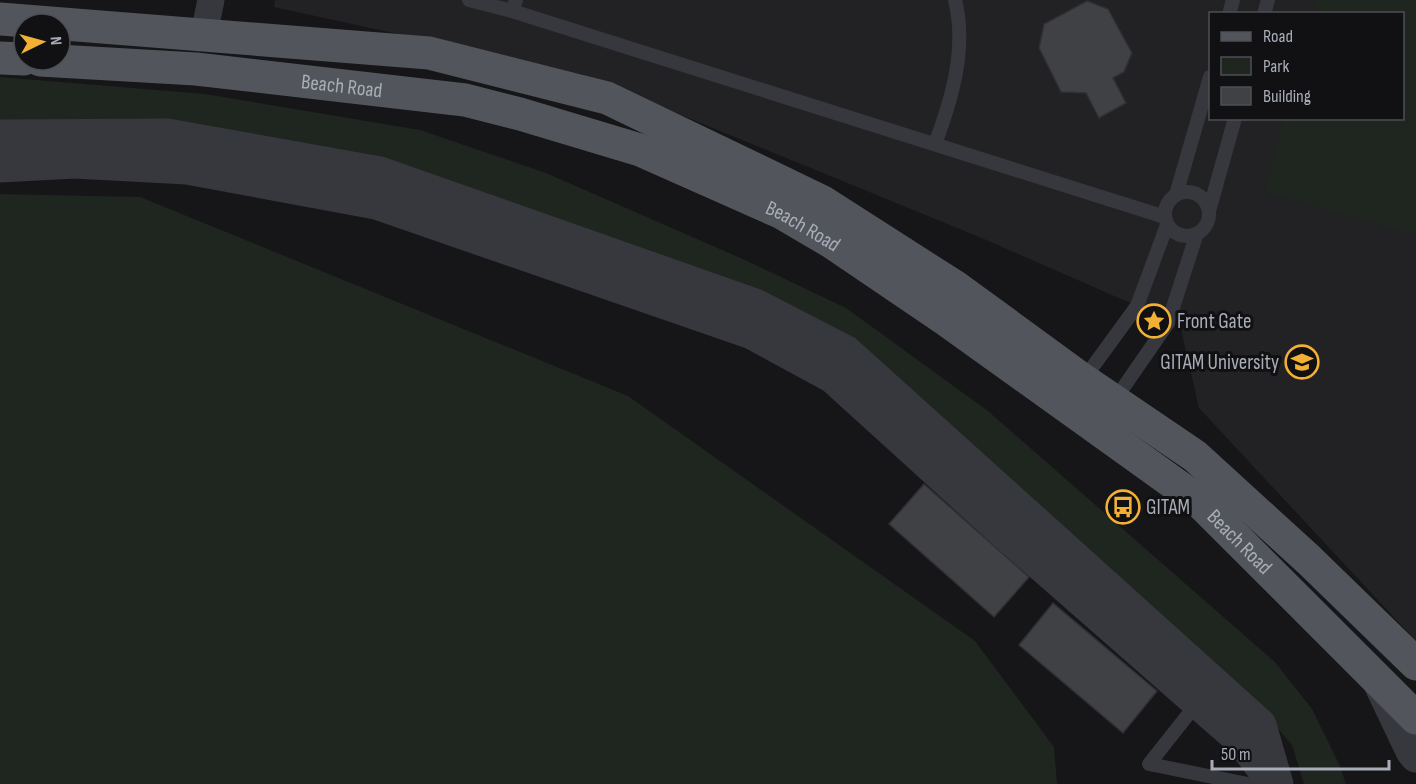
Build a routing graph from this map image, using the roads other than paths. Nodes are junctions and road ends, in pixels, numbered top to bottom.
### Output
1 (211, 0) edge
2 (470, 0) edge
3 (955, 0) edge
4 (514, 5) edge
5 (0, 19) edge
6 (204, 34) junction
7 (72, 62) edge
8 (1209, 80) edge
9 (1233, 120) edge
10 (0, 136) edge
11 (935, 144) junction
12 (0, 166) edge
13 (1176, 195) junction
14 (1209, 211) junction
15 (1166, 221) junction
16 (1197, 233) junction
17 (1083, 380) junction
18 (1114, 401) junction
19 (1416, 664) edge
20 (1379, 682) junction
21 (1198, 702) junction
22 (1416, 718) edge
23 (1416, 756) edge
24 (1248, 784) edge
25 (1276, 784) edge

1 - 6 street
2 - 4 lane
3 - 11 lane
4 - 11 lane
5 - 6 main road
6 - 17 main road
7 - 20 main road, Beach Road
8 - 13 lane
9 - 14 lane
10 - 25 street
11 - 15 lane
12 - 21 street
13 - 14 lane
13 - 15 lane
14 - 16 lane
15 - 16 lane
15 - 17 lane
16 - 18 lane
17 - 18 main road
18 - 19 main road
20 - 22 main road, Beach Road
20 - 23 street
21 - 24 lane
21 - 25 street

